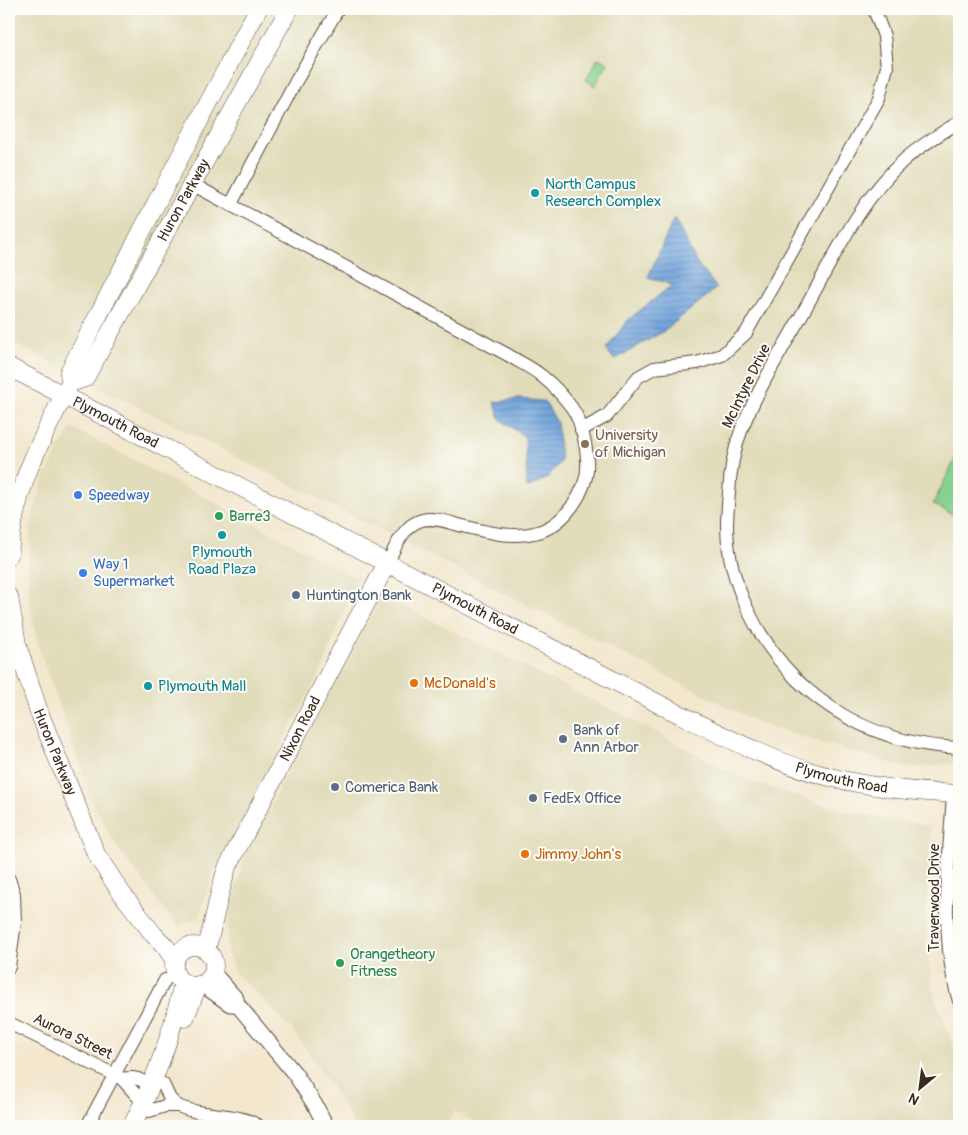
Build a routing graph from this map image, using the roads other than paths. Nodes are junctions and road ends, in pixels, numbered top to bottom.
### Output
1 (258, 9) edge
2 (288, 9) edge
3 (338, 9) edge
4 (874, 9) edge
5 (959, 122) edge
6 (178, 160) junction
7 (192, 184) junction
8 (231, 204) junction
9 (9, 367) edge
10 (67, 389) junction
11 (581, 430) junction
12 (9, 555) edge
13 (387, 562) junction
14 (9, 598) edge
15 (959, 748) edge
16 (956, 794) edge
17 (9, 879) edge
18 (126, 898) junction
19 (196, 947) junction
20 (175, 961) junction
21 (9, 967) edge
22 (165, 980) dead end
23 (199, 981) junction
24 (959, 1001) edge
25 (9, 1023) edge
26 (119, 1077) junction
27 (157, 1086) junction
28 (178, 1106) junction
29 (142, 1118) edge
30 (87, 1126) edge
31 (259, 1126) edge
32 (326, 1126) edge

1 - 6 main road, Huron Parkway
2 - 7 main road, Huron Parkway
3 - 8 street
4 - 11 street
5 - 15 street, McIntyre Drive
6 - 7 main road
6 - 10 main road, Huron Parkway
7 - 8 street
7 - 10 main road, Huron Parkway
8 - 11 street
9 - 10 main road, Plymouth Road
10 - 12 main road, Huron Parkway
10 - 13 main road, Plymouth Road
11 - 13 street
13 - 16 main road, Plymouth Road
13 - 19 main road, Nixon Road
14 - 18 main road, Huron Parkway
16 - 24 street, Traverwood Drive
17 - 21 street
18 - 19 main road, Huron Parkway
18 - 20 main road, Huron Parkway
19 - 20 main road
19 - 23 main road
20 - 23 main road
22 - 26 street
23 - 27 main road
23 - 32 street
25 - 26 street, Aurora Street
26 - 27 street, Aurora Street
26 - 29 street, Aurora Street
26 - 30 street
27 - 28 street
27 - 29 main road
28 - 29 street
28 - 31 street

